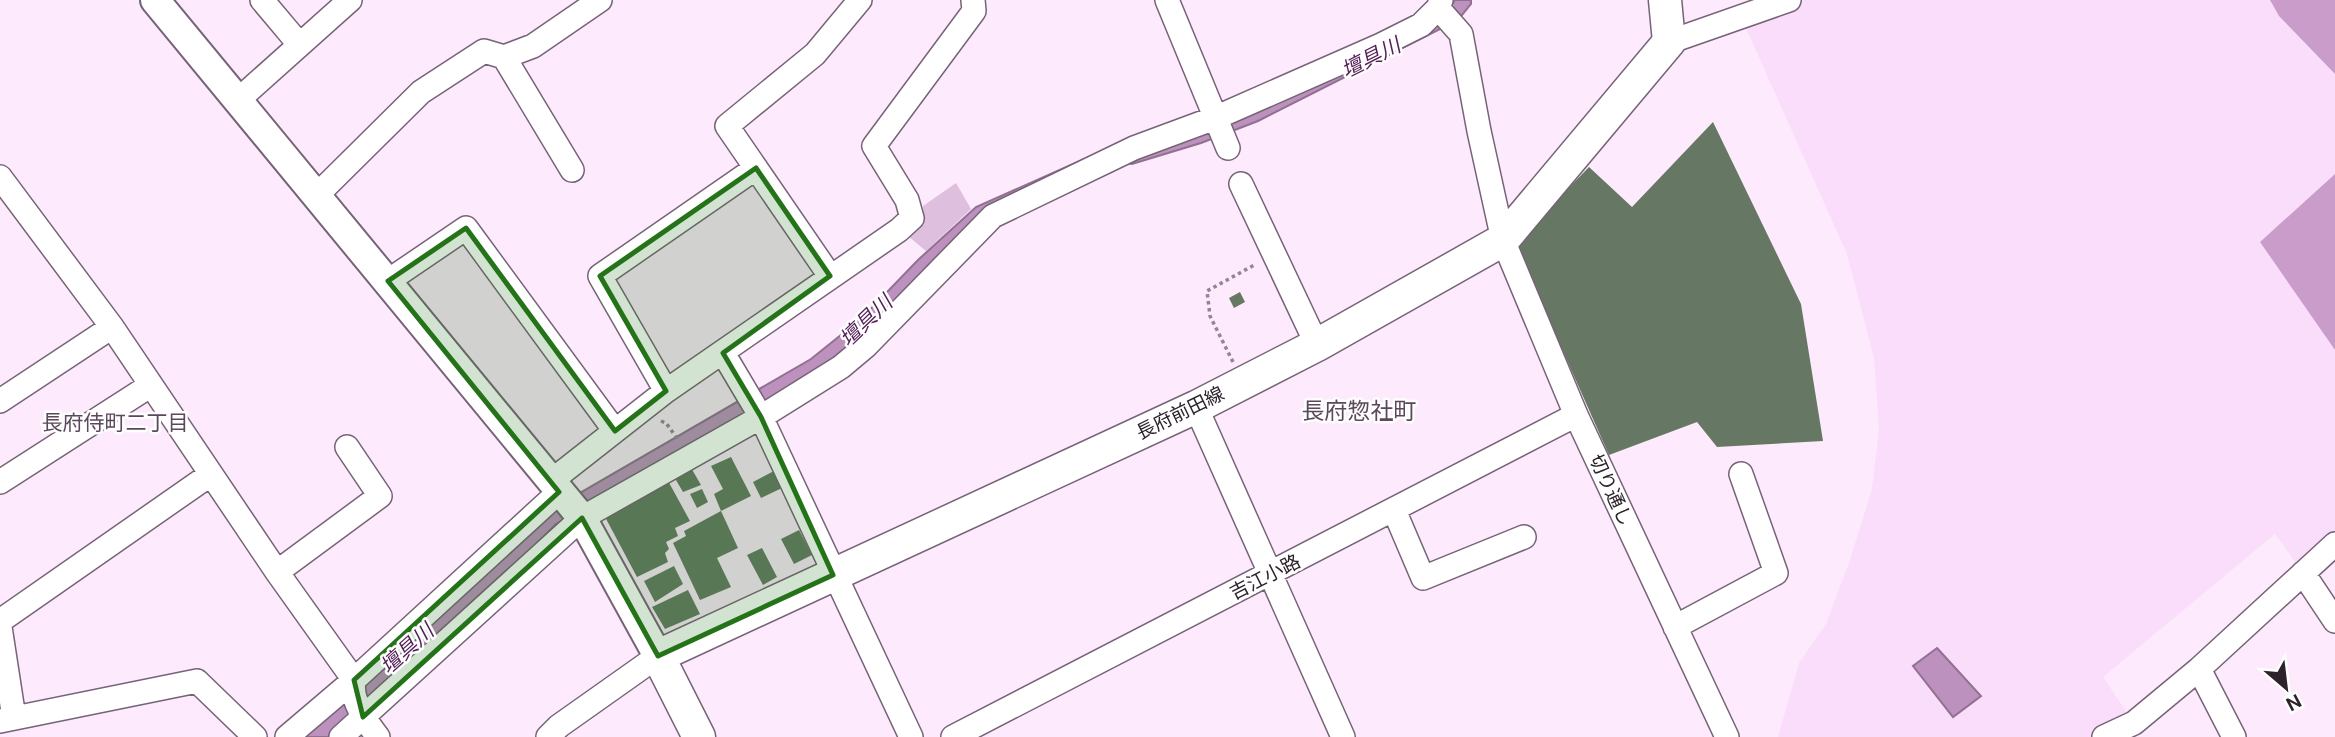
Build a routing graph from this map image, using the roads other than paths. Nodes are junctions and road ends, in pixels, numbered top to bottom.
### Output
1 (155, 0) edge
2 (262, 0) edge
3 (349, 0) edge
4 (600, 0) edge
5 (860, 0) edge
6 (973, 0) edge
7 (1167, 0) edge
8 (1665, 0) edge
9 (1789, 0) edge
10 (1440, 4) edge
11 (1669, 42) junction
12 (299, 44) junction
13 (504, 57) junction
14 (237, 101) junction
15 (1221, 132) junction
16 (756, 168) junction
17 (572, 170) dead end
18 (0, 177) edge
19 (1241, 184) dead end
20 (316, 196) junction
21 (1503, 240) junction
22 (830, 276) junction
23 (387, 281) junction
24 (111, 327) junction
25 (1317, 345) junction
26 (723, 353) junction
27 (151, 385) junction
28 (666, 391) junction
29 (0, 401) edge
30 (1196, 407) junction
31 (756, 408) junction
32 (1576, 415) junction
33 (615, 431) junction
34 (347, 447) dead end
35 (211, 474) junction
36 (1741, 474) dead end
37 (0, 482) edge
38 (567, 501) junction
39 (1394, 510) junction
40 (1524, 537) dead end
41 (2335, 544) edge
42 (277, 572) junction
43 (2303, 573) junction
44 (1269, 574) junction
45 (833, 575) junction
46 (0, 621) edge
47 (2335, 621) edge
48 (0, 627) edge
49 (1675, 627) junction
50 (658, 656) junction
51 (2199, 669) junction
52 (353, 683) junction
53 (362, 714) junction
54 (7, 719) edge
55 (255, 737) edge
56 (287, 737) edge
57 (341, 737) edge
58 (378, 737) edge
59 (548, 737) edge
60 (699, 737) edge
61 (911, 737) edge
62 (953, 737) edge
63 (1343, 737) edge
64 (1727, 737) edge
65 (2104, 737) edge
66 (2234, 737) edge

1 - 14 street
2 - 12 street
3 - 12 street
4 - 13 street
5 - 16 street
6 - 22 street
7 - 15 street
8 - 11 main road
9 - 11 street
10 - 15 street
10 - 21 street, 切り通し
11 - 21 main road, 長府前田線
12 - 14 street
13 - 17 street
13 - 20 street
14 - 20 street
15 - 31 street
16 - 22 street
16 - 28 street
18 - 24 street
19 - 25 street
20 - 23 street
21 - 25 main road, 長府前田線
21 - 32 street, 切り通し
22 - 26 street
23 - 33 street
23 - 38 street
24 - 27 street
24 - 29 street
25 - 30 main road, 長府前田線
26 - 28 street
26 - 31 street
27 - 35 street
27 - 37 street
28 - 33 street
30 - 44 street
30 - 45 main road, 長府前田線
31 - 38 street
31 - 45 street
32 - 39 street, 吉江小路
32 - 49 street, 切り通し
33 - 38 street
34 - 42 street
35 - 42 street
35 - 46 street
36 - 49 street
38 - 50 street
38 - 52 street
38 - 53 street
39 - 40 street
39 - 44 street, 吉江小路
41 - 43 street
42 - 52 street
43 - 47 street
43 - 51 street
44 - 62 street, 吉江小路
44 - 63 street
45 - 50 main road, 長府前田線
45 - 61 street
48 - 54 street
49 - 64 street, 切り通し
50 - 59 street
50 - 60 main road
51 - 65 street
51 - 66 street
52 - 53 street
52 - 56 street
53 - 57 street
53 - 58 street
54 - 55 street

